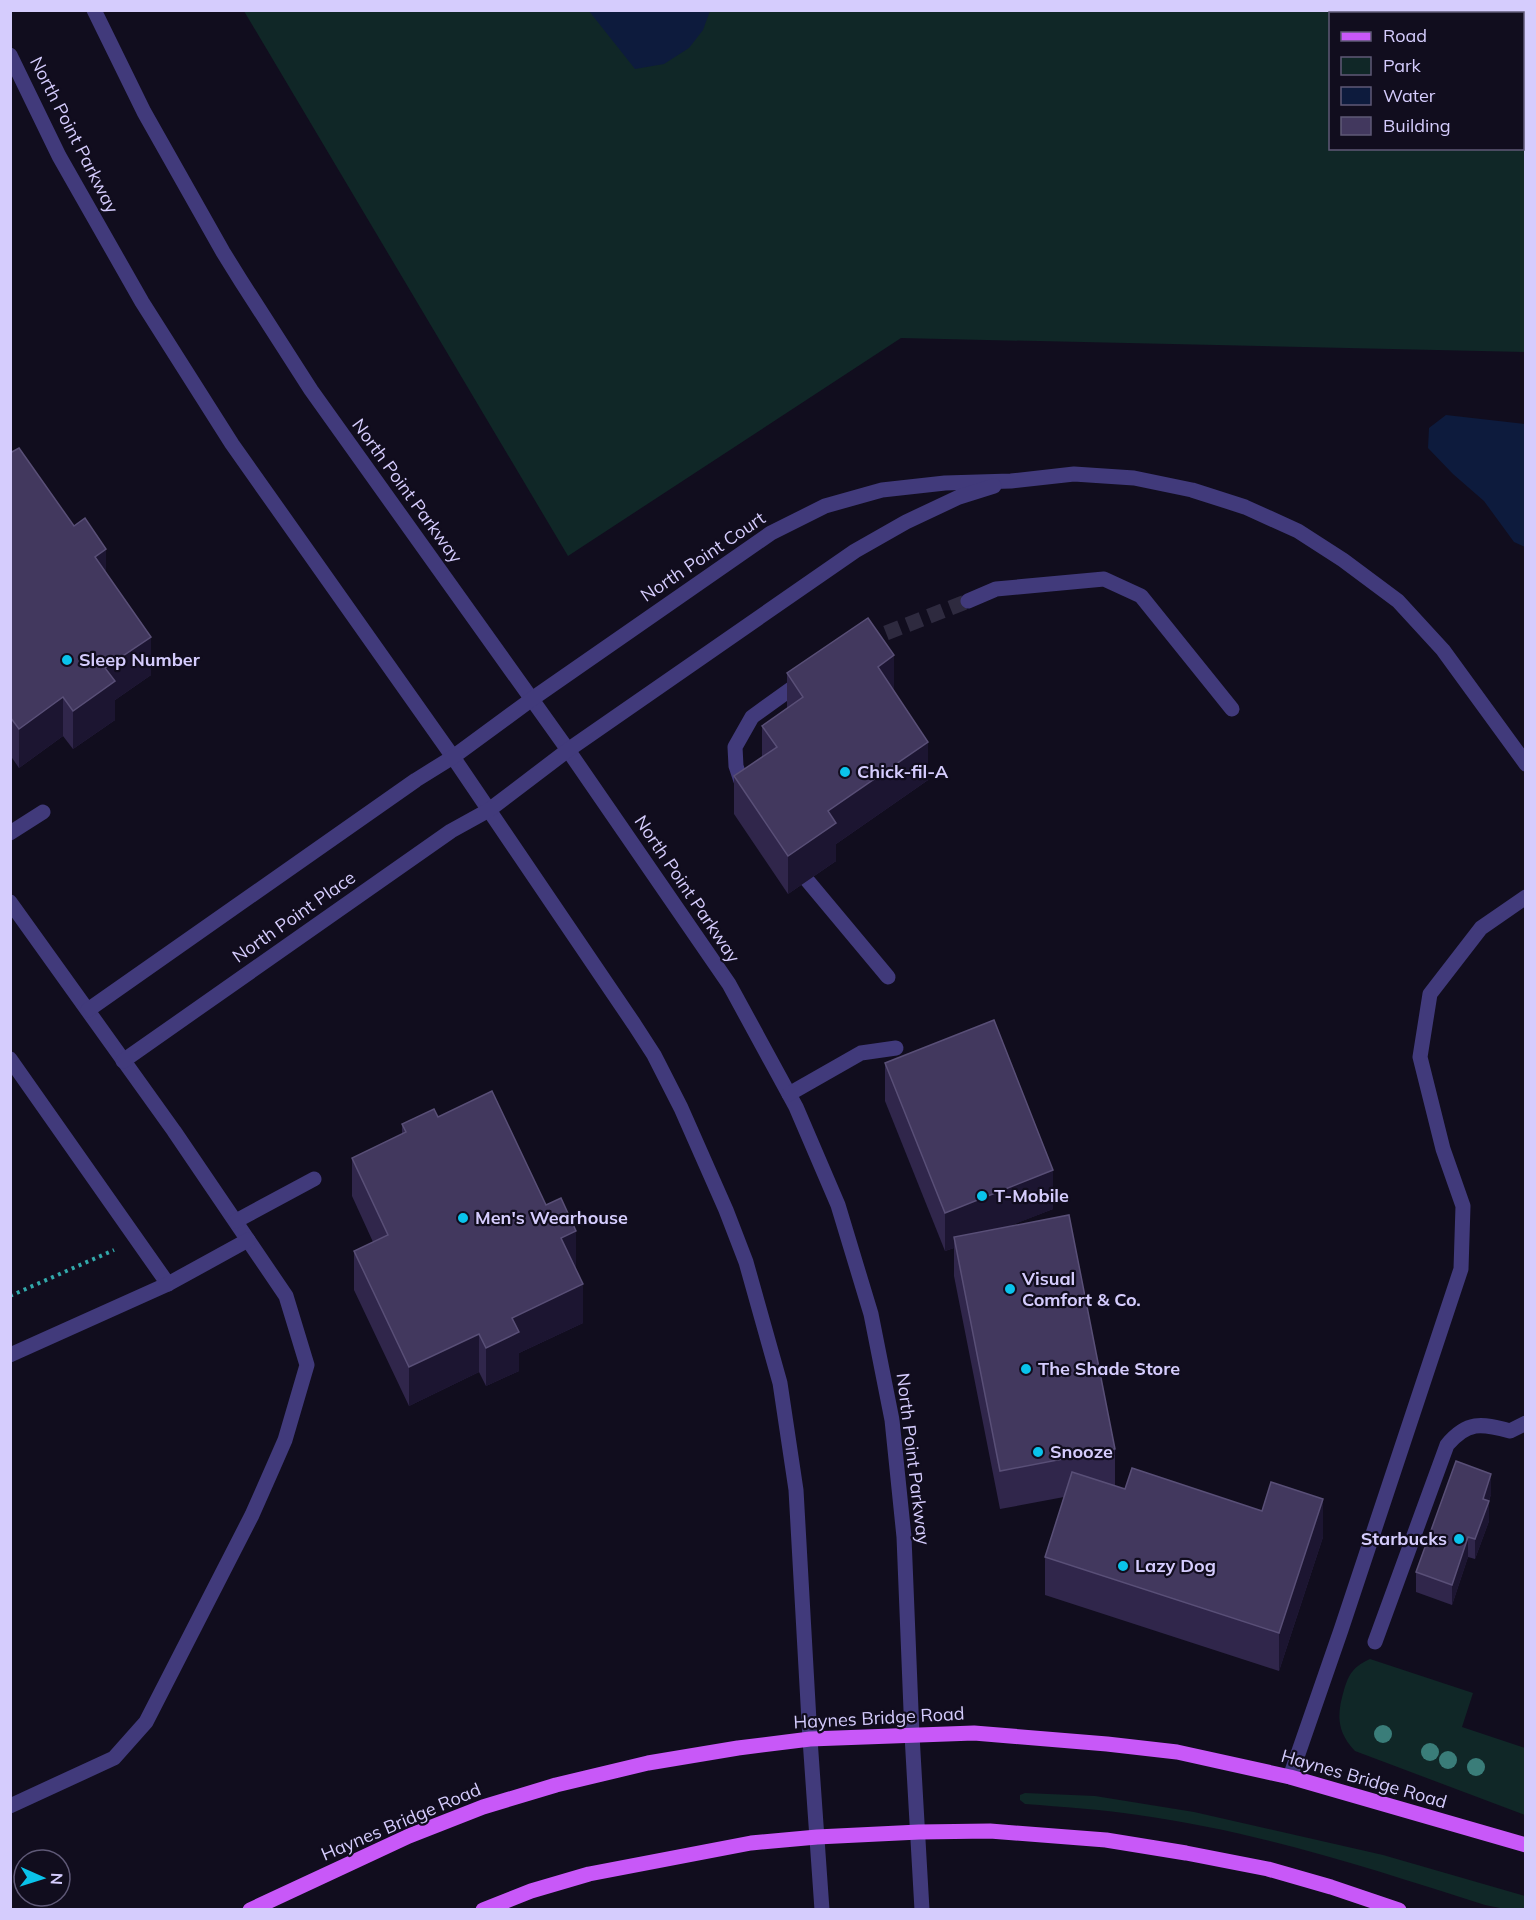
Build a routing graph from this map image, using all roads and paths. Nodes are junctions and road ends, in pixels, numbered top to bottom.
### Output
1 (94, 10) edge
2 (10, 55) edge
3 (1011, 481) junction
4 (968, 601) tunnel mouth
5 (814, 674) edge
6 (532, 699) junction
7 (1232, 709) dead end
8 (568, 750) junction
9 (453, 757) junction
10 (1526, 764) edge
11 (747, 800) edge
12 (489, 810) junction
13 (43, 812) dead end
14 (10, 833) edge
15 (807, 880) dead end
16 (1526, 897) edge
17 (10, 902) edge
18 (888, 977) dead end
19 (88, 1010) junction
20 (896, 1048) dead end
21 (10, 1059) edge
22 (123, 1061) junction
23 (789, 1094) junction
24 (314, 1179) dead end
25 (236, 1221) junction
26 (137, 1240) junction
27 (248, 1240) junction
28 (168, 1284) junction
29 (10, 1296) edge
30 (10, 1356) edge
31 (1526, 1423) edge
32 (1375, 1642) dead end
33 (912, 1736) junction
34 (810, 1740) junction
35 (1290, 1777) junction
36 (10, 1806) edge
37 (919, 1832) junction
38 (817, 1838) junction
39 (1526, 1845) edge
40 (250, 1910) edge
41 (483, 1910) edge
42 (822, 1910) edge
43 (922, 1910) edge
44 (1399, 1910) edge

1 - 6 street, North Point Parkway
2 - 9 street, North Point Parkway
3 - 6 street, North Point Court
3 - 8 street, North Point Court
3 - 10 street, North Point Court
4 - 7 street
5 - 11 street
6 - 8 street, North Point Parkway
6 - 9 street, North Point Court
8 - 12 street, North Point Court
8 - 23 street, North Point Parkway
9 - 12 street, North Point Parkway
9 - 19 street
12 - 22 street, North Point Place
12 - 34 street, North Point Parkway
13 - 14 street
15 - 18 street
16 - 35 street
17 - 19 street
19 - 22 street
20 - 23 street
21 - 26 street
22 - 25 street
23 - 33 street, North Point Parkway
24 - 25 street
25 - 27 street
26 - 28 street
26 - 29 path
27 - 28 street
27 - 36 street
28 - 30 street
31 - 32 street
33 - 34 main road, Haynes Bridge Road
33 - 35 main road, Haynes Bridge Road
33 - 37 street, North Point Parkway
34 - 38 street, North Point Parkway
34 - 40 main road, Haynes Bridge Road
35 - 39 main road, Haynes Bridge Road
37 - 38 main road
37 - 43 street, North Point Parkway
37 - 44 main road
38 - 41 main road
38 - 42 street, North Point Parkway

